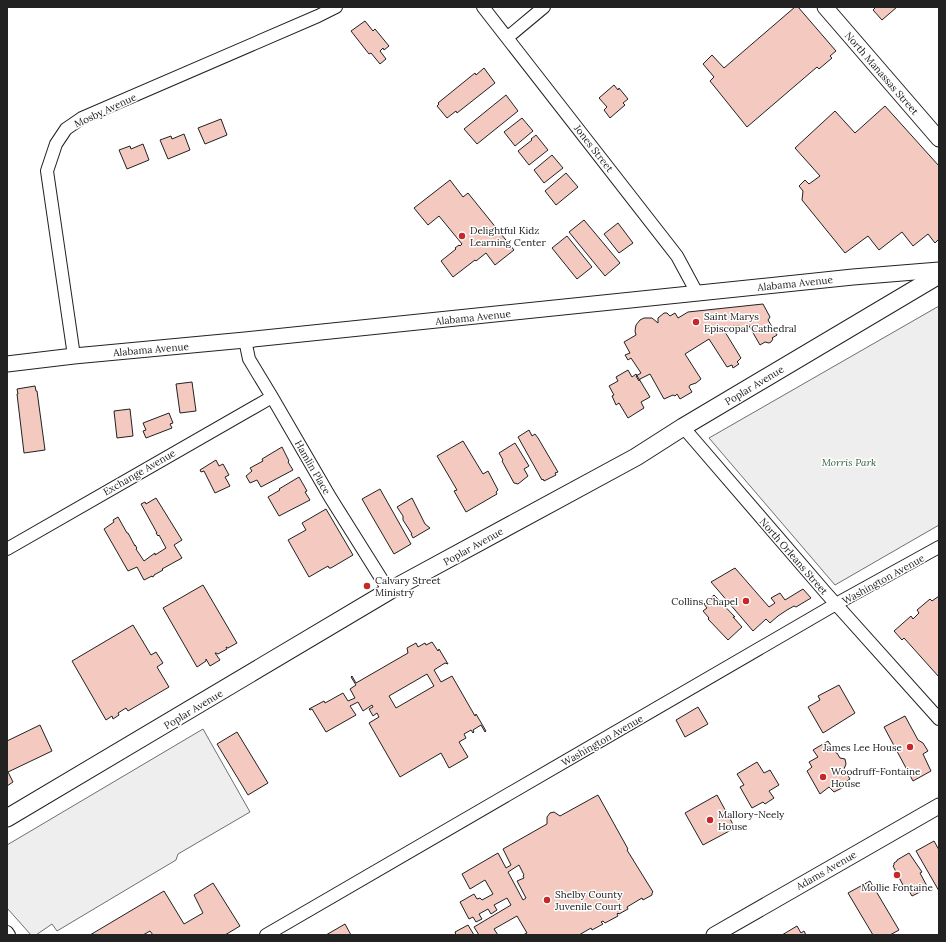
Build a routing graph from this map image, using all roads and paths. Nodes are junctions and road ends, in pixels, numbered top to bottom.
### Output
1 (336, 7) edge
2 (483, 7) edge
3 (544, 7) edge
4 (825, 7) edge
5 (508, 37) junction
6 (939, 139) edge
7 (939, 270) edge
8 (939, 275) edge
9 (698, 293) junction
10 (245, 340) junction
11 (74, 356) junction
12 (7, 364) edge
13 (272, 397) junction
14 (683, 427) junction
15 (939, 547) edge
16 (7, 549) edge
17 (389, 592) junction
18 (836, 604) junction
19 (939, 719) edge
20 (939, 806) edge
21 (7, 818) edge
22 (7, 932) edge
23 (9, 935) edge
24 (266, 935) edge
25 (714, 935) edge

1 - 11 street, Mosby Avenue
2 - 5 street, Jones Street
3 - 5 street
4 - 6 street, North Manassas Street
5 - 9 street, Jones Street
7 - 9 street, Alabama Avenue
8 - 14 main road, Poplar Avenue
9 - 10 street, Alabama Avenue
10 - 11 street, Alabama Avenue
10 - 13 street, Hamlin Place
11 - 12 street, Alabama Avenue
13 - 16 street, Exchange Avenue
13 - 17 street, Hamlin Place
14 - 17 main road, Poplar Avenue
14 - 18 street, North Orleans Street
15 - 18 street, Washington Avenue
17 - 21 main road, Poplar Avenue
18 - 19 street, North Orleans Street
18 - 24 street, Washington Avenue
20 - 25 street, Adams Avenue
22 - 23 street

